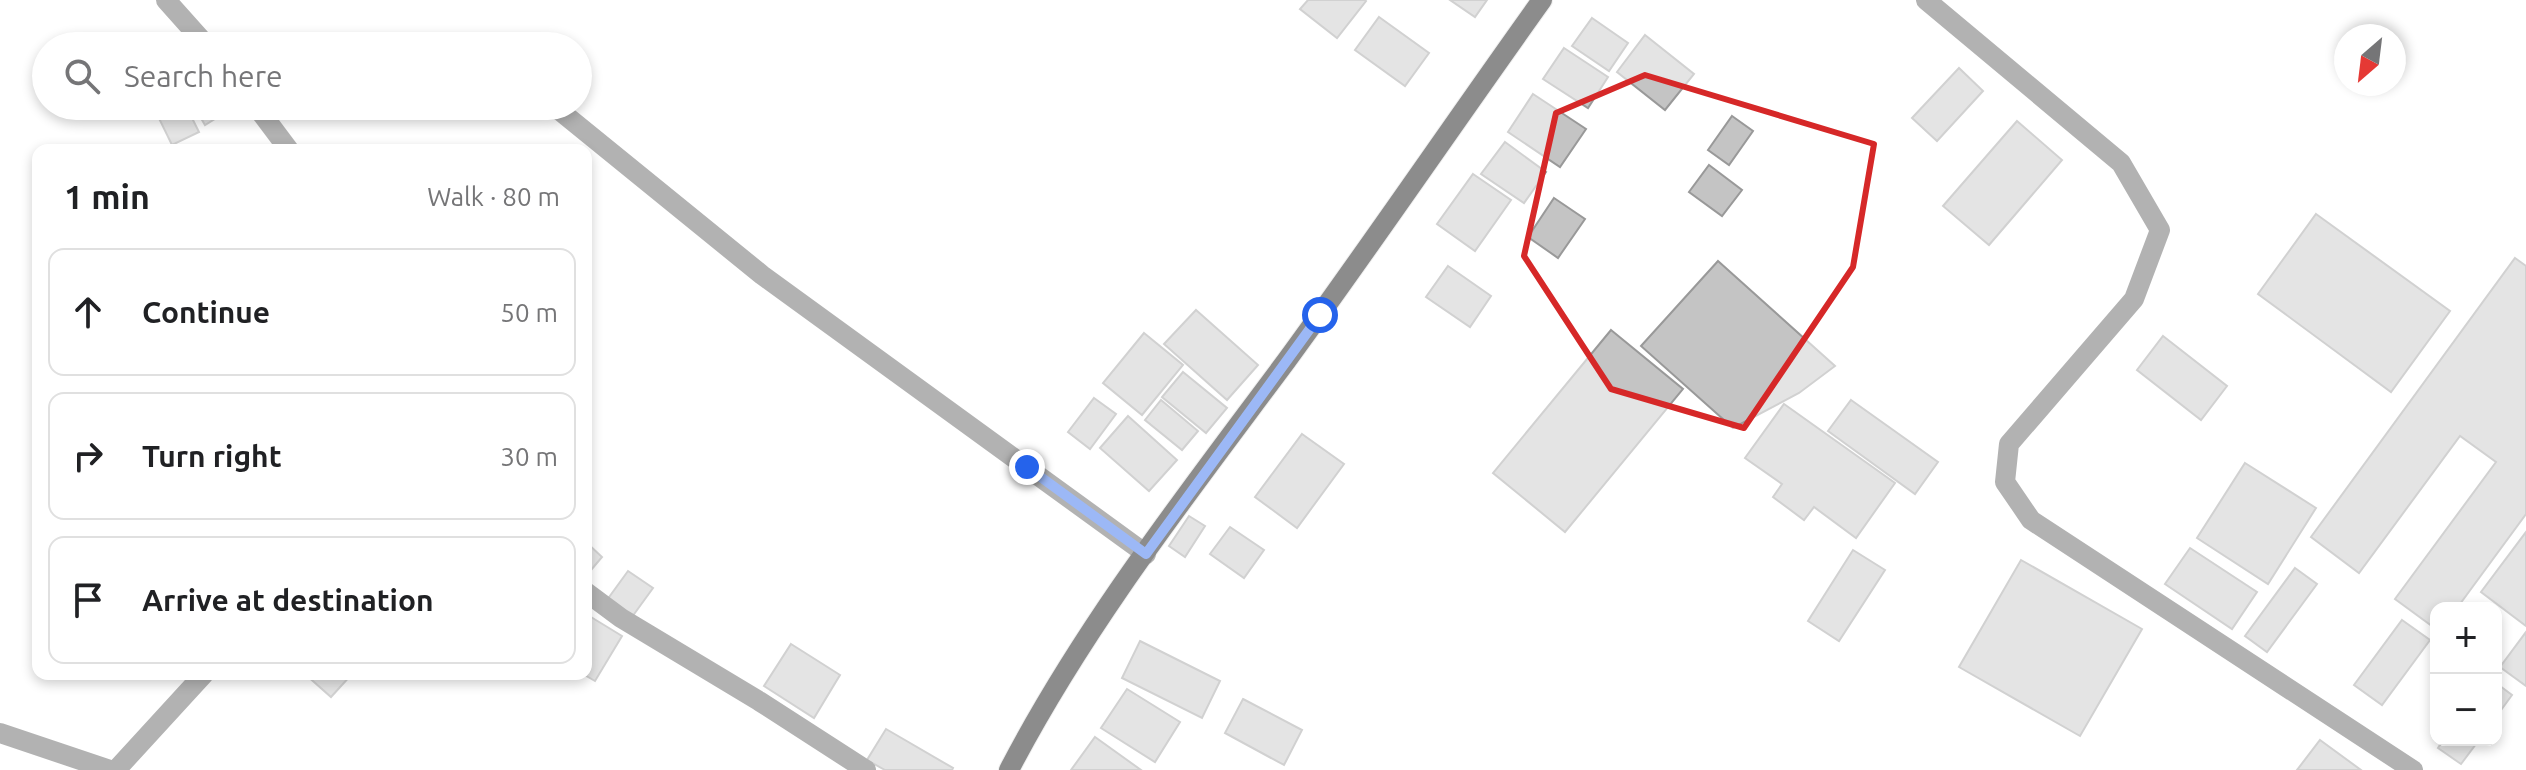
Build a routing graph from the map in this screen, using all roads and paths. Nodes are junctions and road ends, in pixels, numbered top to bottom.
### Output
1 (166, 0) edge
2 (1542, 0) edge
3 (1926, 0) edge
4 (195, 32) edge
5 (266, 120) edge
6 (571, 120) edge
7 (284, 144) edge
8 (1146, 554) junction
9 (592, 596) edge
10 (198, 680) edge
11 (0, 733) edge
12 (113, 770) edge
13 (866, 770) edge
14 (1009, 770) edge
15 (2413, 770) edge

1 - 4 street
2 - 8 main road
3 - 15 street
5 - 7 street
6 - 8 street
8 - 14 main road
9 - 13 street
10 - 12 street
11 - 12 street

